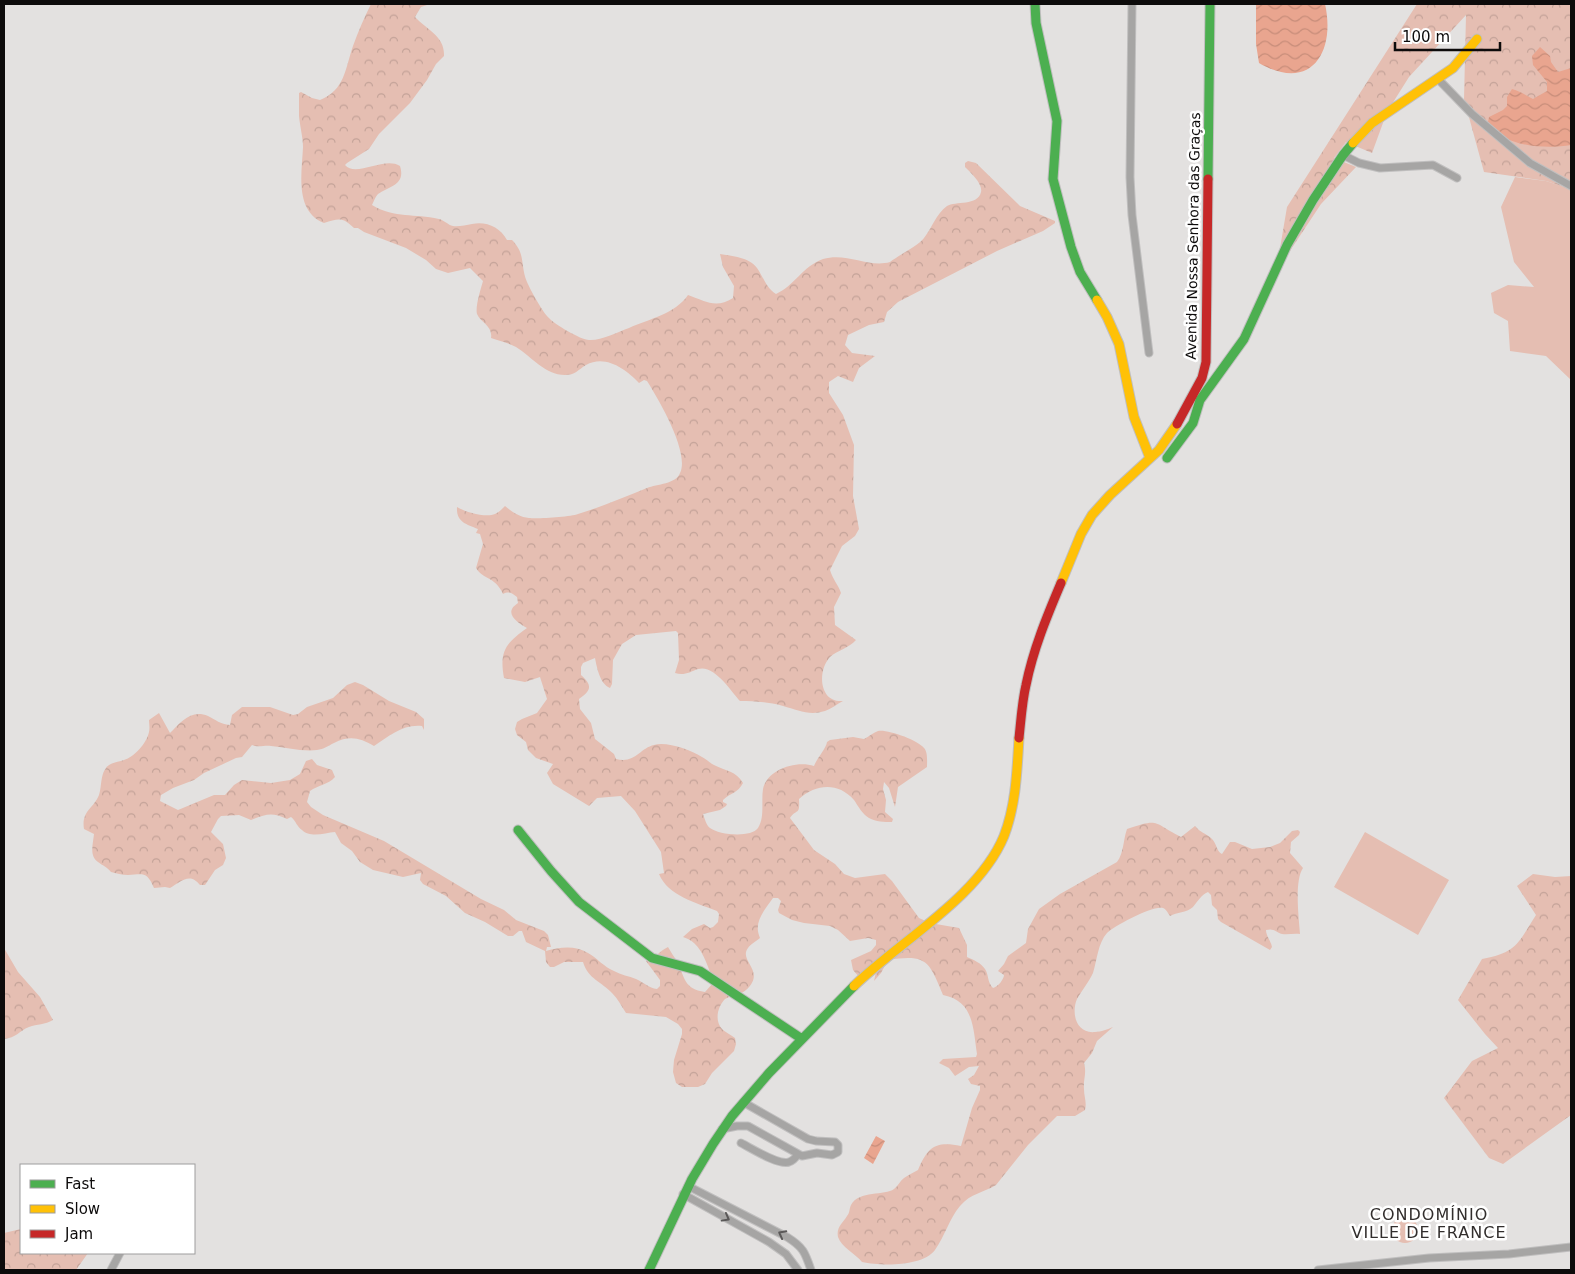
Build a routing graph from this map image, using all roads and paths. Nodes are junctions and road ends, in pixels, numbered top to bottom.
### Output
1 (1035, 4) edge
2 (1132, 4) edge
3 (1210, 4) edge
4 (1477, 39) dead end
5 (1438, 79) junction
6 (1343, 155) junction
7 (1457, 178) dead end
8 (1571, 186) edge
9 (1149, 353) dead end
10 (1150, 458) junction
11 (1167, 458) dead end
12 (518, 830) dead end
13 (802, 1039) junction
14 (743, 1102) junction
15 (722, 1129) junction
16 (741, 1143) dead end
17 (798, 1154) junction
18 (686, 1190) junction
19 (1571, 1247) edge
20 (119, 1254) edge
21 (111, 1270) edge
22 (648, 1270) edge
23 (798, 1270) edge
24 (811, 1270) edge
25 (1318, 1270) edge

1 - 10 main road
2 - 9 street
3 - 10 main road, Avenida Nossa Senhora das Graças
4 - 5 main road
5 - 6 main road
5 - 8 street
6 - 7 street
6 - 11 main road
10 - 13 main road, Avenida Nossa Senhora das Graças
12 - 13 main road
13 - 14 main road, Avenida Nossa Senhora das Graças
14 - 15 main road, Avenida Nossa Senhora das Graças
14 - 17 street
15 - 17 street
15 - 18 main road, Avenida Nossa Senhora das Graças
16 - 17 street
18 - 22 main road, Avenida Nossa Senhora das Graças
18 -> 23 street
24 -> 18 street
19 - 25 street
20 - 21 street

